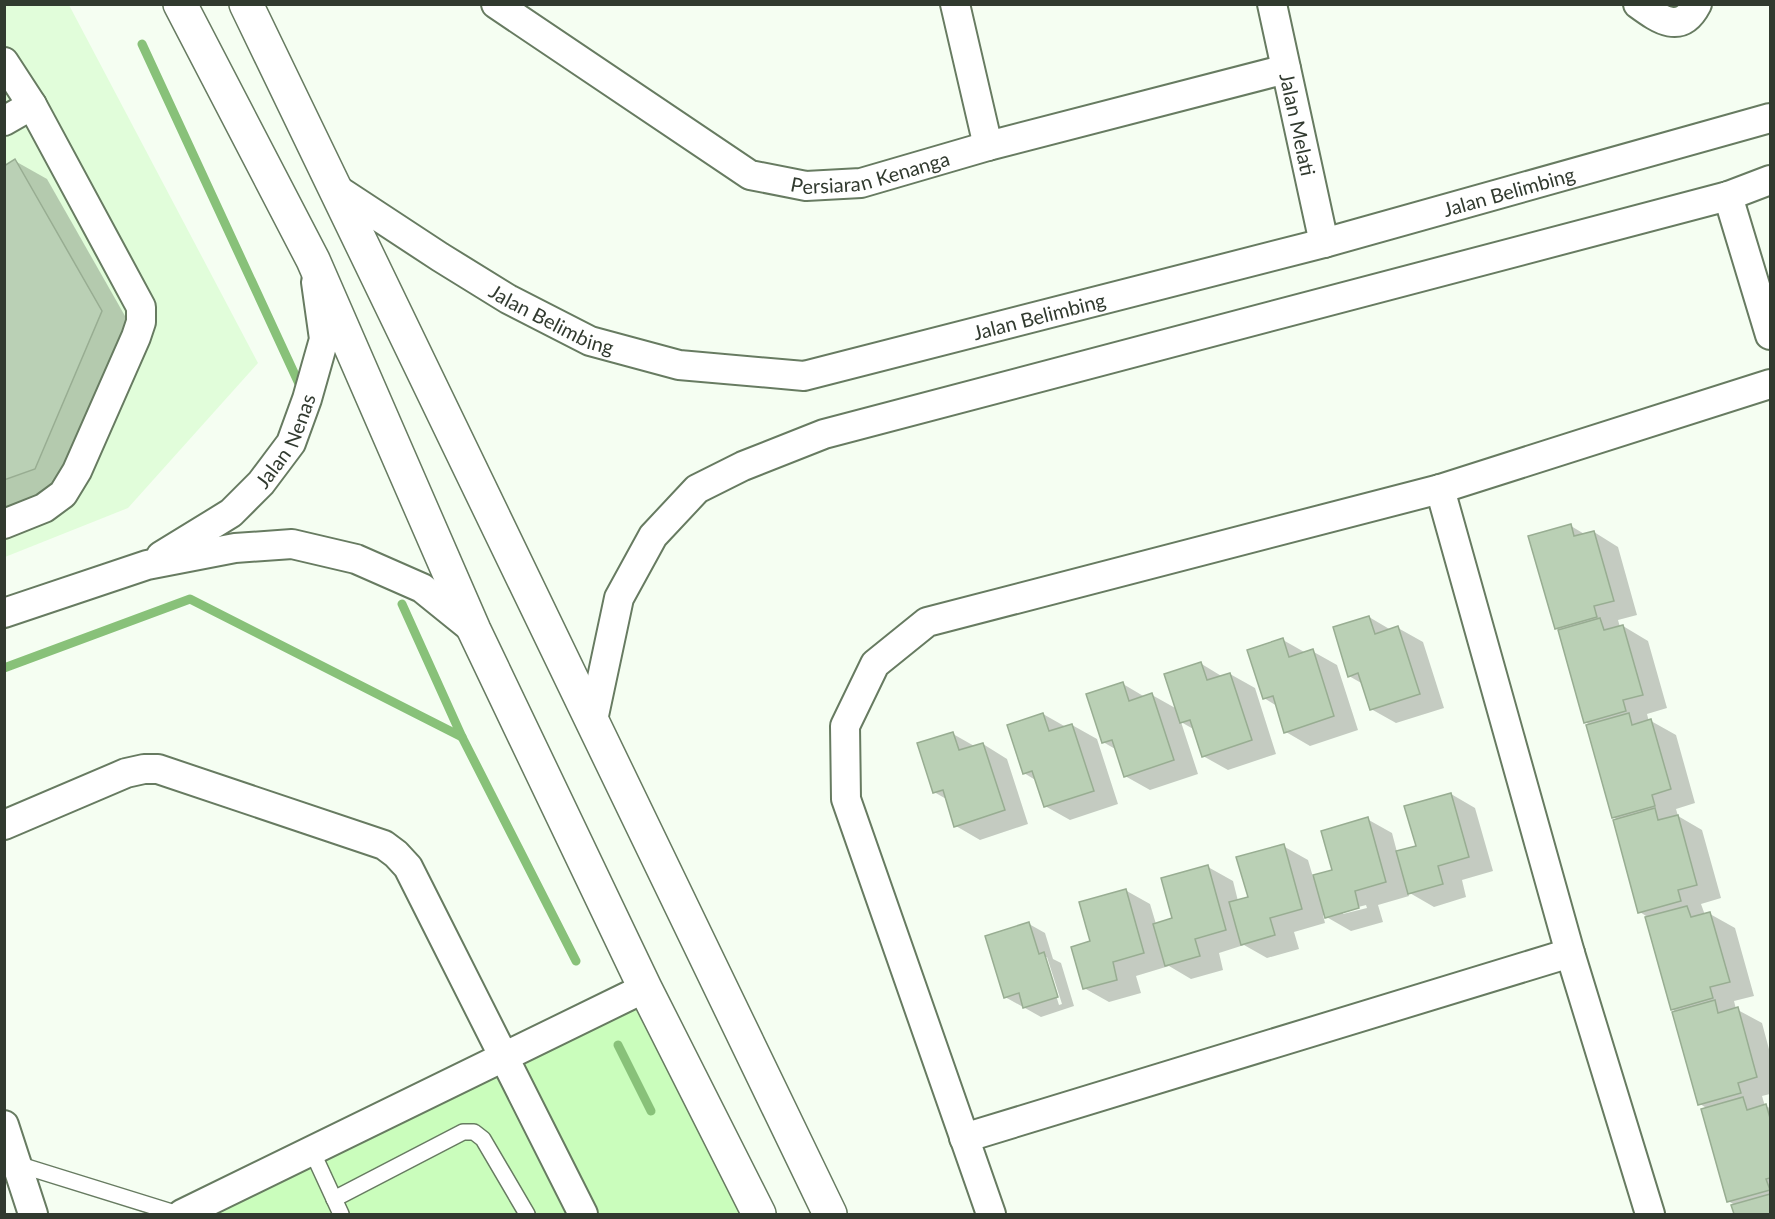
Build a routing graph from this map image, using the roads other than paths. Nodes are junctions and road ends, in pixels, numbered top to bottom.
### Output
1 (180, 4) edge
2 (246, 4) edge
3 (496, 4) edge
4 (955, 4) edge
5 (1272, 4) edge
6 (1638, 4) edge
7 (1697, 4) edge
8 (4, 62) edge
9 (1286, 69) junction
10 (32, 105) junction
11 (1770, 118) edge
12 (4, 121) edge
13 (988, 146) junction
14 (1770, 180) edge
15 (335, 188) junction
16 (1728, 195) junction
17 (1324, 243) junction
18 (313, 260) junction
19 (1770, 335) edge
20 (1770, 384) edge
21 (1440, 489) junction
22 (4, 524) edge
23 (147, 565) junction
24 (4, 613) edge
25 (474, 630) junction
26 (593, 720) junction
27 (4, 825) edge
28 (1570, 953) junction
29 (645, 988) junction
30 (504, 1057) junction
31 (4, 1125) edge
32 (964, 1138) junction
33 (312, 1151) junction
34 (17, 1164) junction
35 (334, 1199) junction
36 (33, 1215) edge
37 (180, 1215) edge
38 (341, 1215) edge
39 (527, 1215) edge
40 (583, 1215) edge
41 (759, 1215) edge
42 (830, 1215) edge
43 (991, 1215) edge
44 (1650, 1215) edge

1 - 18 main road
2 - 15 main road
3 - 13 street, Persiaran Kenanga
4 - 13 street
5 - 9 street, Jalan Melati
6 - 7 street
8 - 10 street
9 - 13 street, Persiaran Kenanga
9 - 17 street, Jalan Melati
10 - 12 street
10 - 22 street
11 - 17 street, Jalan Belimbing
14 - 16 street
15 - 17 street, Jalan Belimbing
15 - 26 main road
16 - 19 street
16 - 26 street
18 - 23 street, Jalan Nenas
18 - 25 main road
20 - 21 street
21 - 28 street
21 - 32 street
23 - 24 street, Jalan Nenas
23 - 25 street, Jalan Nenas
25 - 29 main road
26 - 42 main road
27 - 30 street
28 - 32 street
28 - 44 street
29 - 30 street
29 - 41 main road
30 - 33 street
30 - 40 street
31 - 34 street
32 - 43 street
33 - 35 lane
33 - 37 street
34 - 36 street
34 - 37 lane
35 - 38 lane
35 - 39 lane

